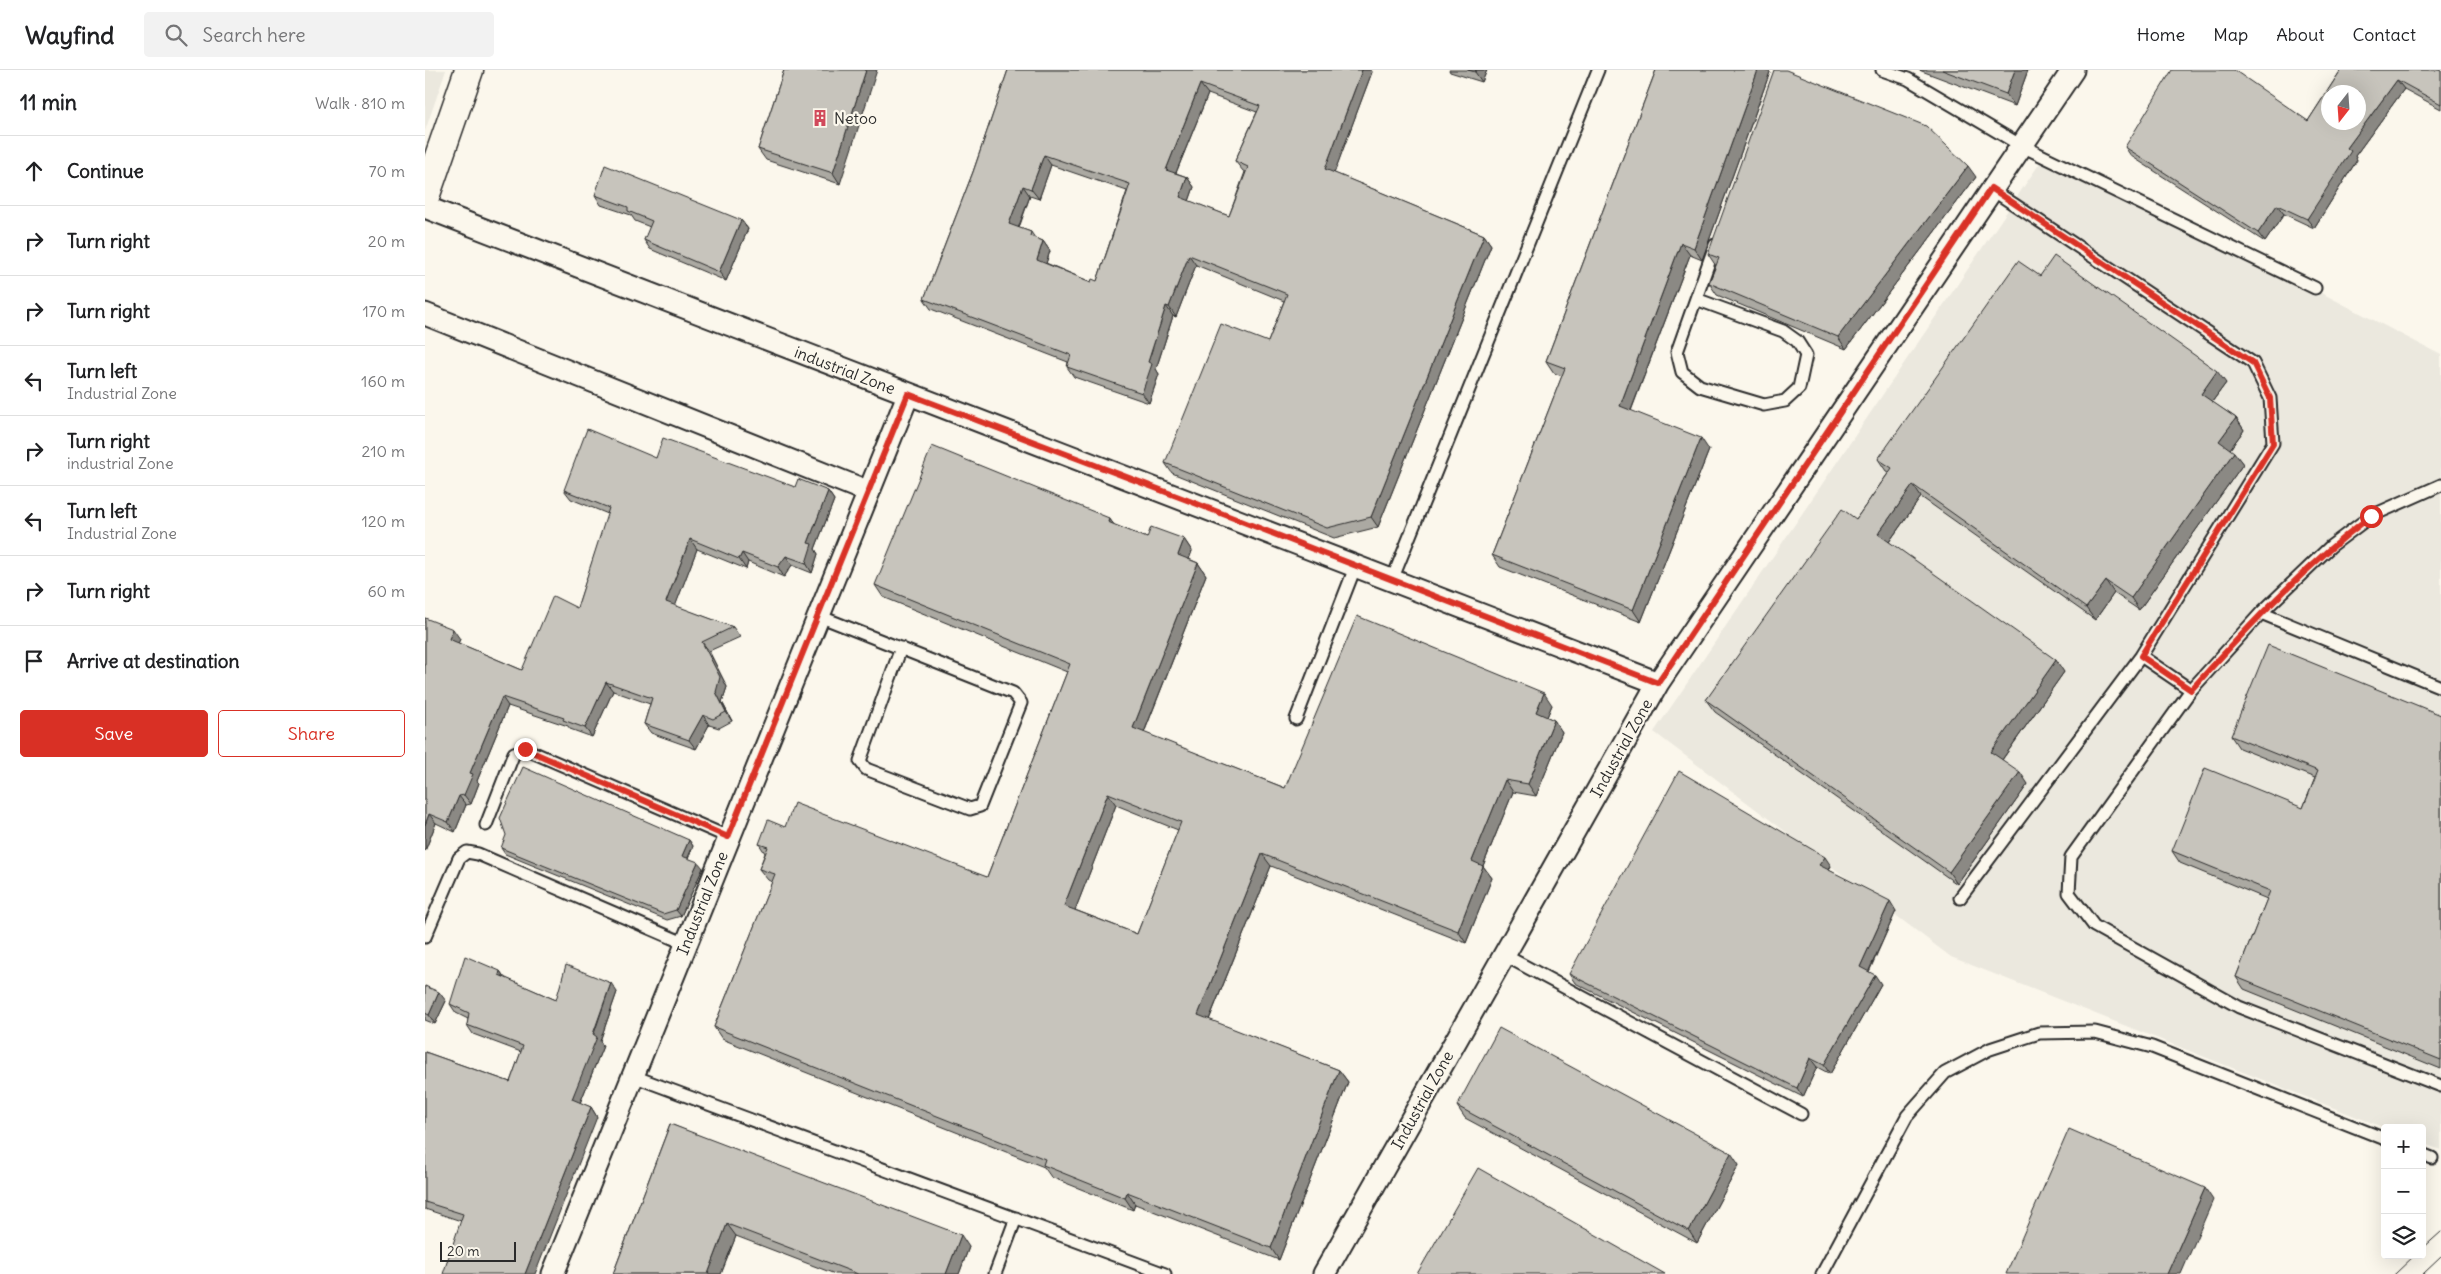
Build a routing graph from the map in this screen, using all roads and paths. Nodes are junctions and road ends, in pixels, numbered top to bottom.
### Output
1 (469, 70) edge
2 (1598, 70) edge
3 (1882, 70) edge
4 (2073, 70) edge
5 (2020, 145) junction
6 (1991, 188) junction
7 (425, 197) edge
8 (425, 208) edge
9 (1719, 235) edge
10 (2315, 288) dead end
11 (1696, 298) junction
12 (425, 314) edge
13 (908, 394) junction
14 (2441, 485) edge
15 (869, 492) junction
16 (1356, 565) junction
17 (1393, 580) junction
18 (2261, 613) junction
19 (819, 616) junction
20 (901, 648) junction
21 (2141, 656) junction
22 (1658, 683) junction
23 (2441, 687) edge
24 (2191, 690) junction
25 (1296, 719) dead end
26 (486, 825) dead end
27 (728, 837) junction
28 (1960, 898) dead end
29 (425, 937) edge
30 (686, 944) junction
31 (1504, 955) junction
32 (633, 1076) junction
33 (2441, 1086) edge
34 (1801, 1114) dead end
35 (2381, 1137) edge
36 (1016, 1218) junction
37 (553, 1274) edge
38 (995, 1274) edge
39 (1165, 1274) edge
40 (1324, 1274) edge
41 (1822, 1274) edge

1 - 7 main road
2 - 17 lane
3 - 5 lane
4 - 5 street, Industrial Zone
5 - 6 street, Industrial Zone
5 - 10 lane
6 - 21 lane
6 - 22 street, Industrial Zone
8 - 13 street, industrial Zone
9 - 11 lane
11 - 11 lane
12 - 15 street
13 - 15 street, Industrial Zone
13 - 16 street, industrial Zone
14 - 18 lane
15 - 19 street, Industrial Zone
16 - 17 street, industrial Zone
16 - 25 lane
17 - 22 street, industrial Zone
18 - 23 lane
18 - 24 lane
19 - 20 lane
19 - 27 street, Industrial Zone
20 - 20 lane
21 - 24 lane
21 - 28 lane
22 - 31 street, Industrial Zone
24 - 33 lane
26 - 27 lane
27 - 30 street, Industrial Zone
29 - 30 lane
30 - 32 street, Industrial Zone
31 - 34 lane
31 - 40 street, Industrial Zone
32 - 36 lane
32 - 37 street, Industrial Zone
35 - 41 lane
36 - 38 lane
36 - 39 lane

